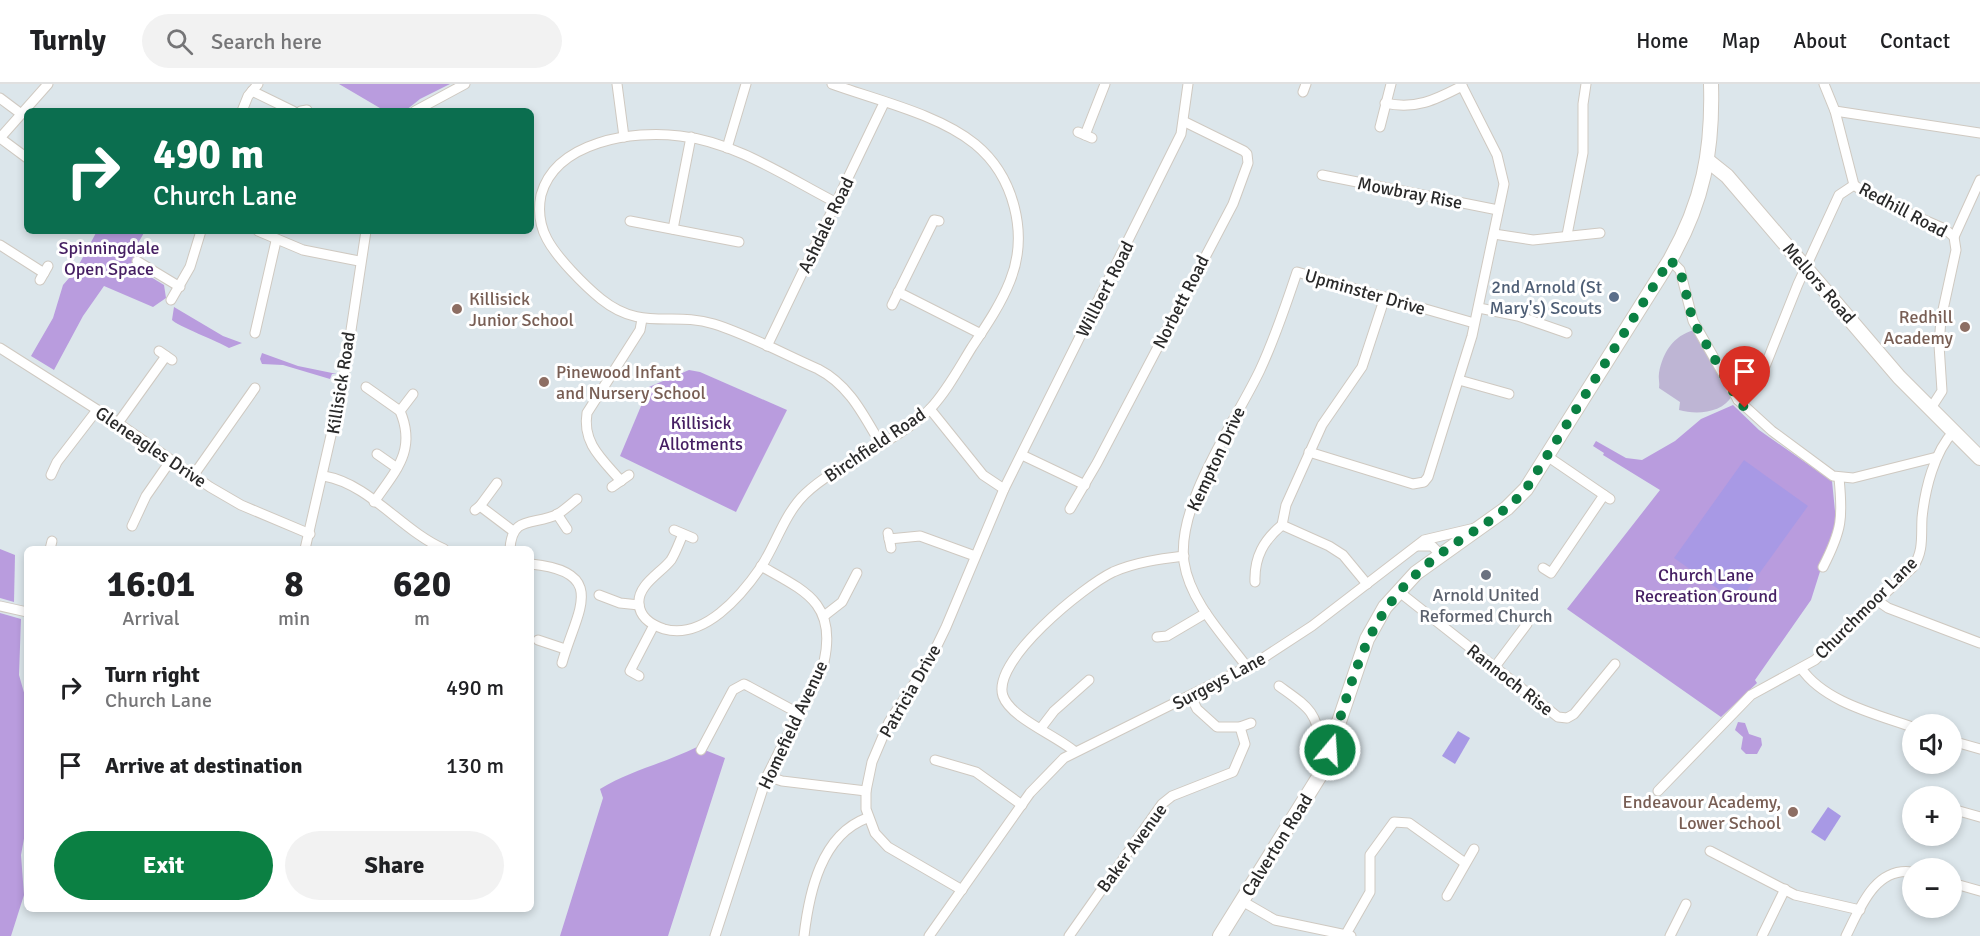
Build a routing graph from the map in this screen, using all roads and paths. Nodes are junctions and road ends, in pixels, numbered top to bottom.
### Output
1 (48, 84) edge
2 (465, 84) edge
3 (617, 84) edge
4 (746, 84) edge
5 (832, 84) edge
6 (1105, 84) edge
7 (1188, 84) edge
8 (1391, 84) edge
9 (1586, 84) edge
10 (1711, 84) edge
11 (1824, 84) edge
12 (1461, 85) edge
13 (255, 87) edge
14 (0, 98) edge
15 (884, 103) junction
16 (1384, 103) junction
17 (25, 108) edge
18 (244, 108) edge
19 (288, 108) edge
20 (427, 108) edge
21 (24, 109) edge
22 (1835, 111) junction
23 (20, 113) junction
24 (1185, 122) junction
25 (1380, 127) dead end
26 (1980, 133) edge
27 (1085, 135) dead end
28 (691, 137) junction
29 (0, 138) edge
30 (624, 138) junction
31 (727, 148) junction
32 (24, 156) edge
33 (1707, 160) junction
34 (1322, 175) dead end
35 (1980, 180) edge
36 (1854, 185) junction
37 (837, 203) junction
38 (1498, 210) junction
39 (630, 221) dead end
40 (939, 221) dead end
41 (673, 230) junction
42 (1600, 232) dead end
43 (200, 234) edge
44 (263, 234) edge
45 (365, 234) edge
46 (1494, 234) junction
47 (1567, 235) junction
48 (1954, 237) junction
49 (276, 241) junction
50 (739, 242) dead end
51 (0, 245) edge
52 (1670, 260) junction
53 (137, 261) dead end
54 (359, 261) junction
55 (1806, 268) junction
56 (44, 273) dead end
57 (180, 287) junction
58 (898, 292) junction
59 (1385, 297) junction
60 (171, 300) dead end
61 (892, 305) dead end
62 (1479, 308) junction
63 (1283, 314) joint
64 (642, 319) junction
65 (1474, 323) junction
66 (255, 333) dead end
67 (1567, 333) dead end
68 (981, 334) junction
69 (767, 346) junction
70 (0, 348) edge
71 (166, 356) dead end
72 (1459, 380) junction
73 (366, 387) dead end
74 (255, 388) dead end
75 (413, 393) dead end
76 (1509, 394) dead end
77 (1738, 400) junction
78 (1931, 408) junction
79 (930, 409) junction
80 (97, 410) junction
81 (400, 411) junction
82 (118, 423) junction
83 (1954, 431) junction
84 (880, 443) junction
85 (1310, 452) junction
86 (376, 454) dead end
87 (1022, 455) junction
88 (1547, 456) junction
89 (1937, 457) junction
90 (1980, 458) edge
91 (171, 460) junction
92 (397, 468) junction
93 (51, 475) dead end
94 (629, 475) dead end
95 (193, 476) junction
96 (324, 476) junction
97 (1839, 478) junction
98 (497, 483) dead end
99 (1085, 485) junction
100 (1004, 489) junction
101 (577, 499) dead end
102 (374, 502) junction
103 (1070, 509) dead end
104 (557, 514) junction
105 (1282, 525) junction
106 (132, 526) dead end
107 (1481, 526) junction
108 (567, 529) dead end
109 (513, 531) junction
110 (310, 534) junction
111 (1438, 534) junction
112 (693, 538) dead end
113 (890, 540) dead end
114 (306, 546) edge
115 (440, 546) edge
116 (510, 546) edge
117 (1415, 547) junction
118 (1445, 551) junction
119 (975, 556) junction
120 (1184, 556) junction
121 (534, 564) edge
122 (761, 566) junction
123 (1823, 567) dead end
124 (1543, 568) dead end
125 (857, 573) dead end
126 (1255, 582) dead end
127 (1367, 585) junction
128 (1398, 591) junction
129 (599, 595) dead end
130 (1878, 601) junction
131 (639, 605) junction
132 (0, 606) edge
133 (24, 611) edge
134 (1206, 613) junction
135 (824, 616) junction
136 (1527, 624) dead end
137 (654, 625) junction
138 (1519, 634) junction
139 (1157, 637) dead end
140 (538, 640) dead end
141 (1528, 641) dead end
142 (1980, 643) edge
143 (566, 650) junction
144 (561, 663) dead end
145 (1616, 664) dead end
146 (1247, 667) junction
147 (1494, 668) junction
148 (1802, 668) junction
149 (632, 675) dead end
150 (1089, 680) dead end
151 (1279, 686) dead end
152 (1191, 696) junction
153 (798, 713) junction
154 (1251, 723) dead end
155 (1902, 723) edge
156 (1240, 727) junction
157 (1041, 728) junction
158 (700, 729) dead end
159 (711, 734) junction
160 (1962, 744) edge
161 (701, 750) dead end
162 (1330, 750) junction
163 (1980, 750) edge
164 (1074, 751) junction
165 (935, 759) dead end
166 (767, 776) junction
167 (866, 791) junction
168 (1658, 791) dead end
169 (1022, 805) junction
170 (1962, 812) edge
171 (1980, 816) edge
172 (867, 818) junction
173 (1474, 849) dead end
174 (1710, 851) dead end
175 (1465, 864) junction
176 (1902, 871) edge
177 (1962, 886) edge
178 (1785, 889) junction
179 (962, 890) junction
180 (1980, 891) edge
181 (1447, 896) dead end
182 (1242, 901) junction
183 (1686, 910) dead end
184 (1860, 910) junction
185 (1349, 935) edge
186 (715, 936) edge
187 (804, 936) edge
188 (929, 936) edge
189 (1069, 936) edge
190 (1220, 936) edge
191 (1671, 936) edge
192 (1762, 936) edge
193 (1847, 936) edge

1 - 17 street
2 - 20 street
3 - 30 street
4 - 31 street
5 - 15 street, Birchfield Road
6 - 27 street
7 - 24 street, Willbert Road
8 - 16 street
9 - 47 street
10 - 33 street, Calverton Road
11 - 22 street, Redhill Road
12 - 16 street
12 - 38 street
13 - 18 street
13 - 19 street
14 - 23 street
15 - 37 street, Ashdale Road
15 - 68 street, Birchfield Road
16 - 25 street
21 - 23 street
22 - 26 street
22 - 36 street, Redhill Road
23 - 29 street
24 - 87 street, Willbert Road
24 - 99 street, Norbett Road
28 - 30 street
28 - 31 street
28 - 41 street
29 - 32 street
30 - 64 street
31 - 37 street
33 - 52 street, Calverton Road
33 - 55 street, Mellors Road
34 - 38 street, Mowbray Rise
35 - 48 street
36 - 48 street, Redhill Road
36 - 55 street
37 - 69 street, Ashdale Road
38 - 46 street
39 - 41 street
40 - 58 street
41 - 50 street
42 - 47 street
43 - 57 street
44 - 49 street
45 - 54 street, Killisick Road
46 - 47 street
46 - 62 street
48 - 78 street, Redhill Road
49 - 54 street
49 - 66 street
51 - 56 street
52 - 77 street
52 - 88 street, Calverton Road
53 - 57 street
54 - 96 street, Killisick Road
55 - 77 street
55 - 78 street, Mellors Road
57 - 60 street
58 - 61 street
58 - 68 street
59 - 63 street, Upminster Drive
59 - 65 street, Upminster Drive
59 - 85 street
62 - 65 street
62 - 67 street
63 - 120 street, Kempton Drive
64 - 69 street
64 - 94 street
65 - 72 street
68 - 79 street, Birchfield Road
69 - 84 street
70 - 80 street, Gleneagles Drive
71 - 82 street
72 - 76 street
72 - 85 street
73 - 81 street
74 - 95 street
75 - 81 street
77 - 97 street
78 - 83 street
79 - 84 street, Birchfield Road
79 - 100 street
80 - 82 street, Gleneagles Drive
80 - 93 street
81 - 92 street
82 - 91 street, Gleneagles Drive
83 - 89 street, Churchmoor Lane
83 - 90 street
84 - 122 street, Birchfield Road
85 - 105 street
86 - 92 street
87 - 99 street
87 - 100 street, Willbert Road
88 - 107 street, Calverton Road
88 - 124 street
89 - 97 street
89 - 130 street, Churchmoor Lane
91 - 95 street, Gleneagles Drive
91 - 106 street
92 - 102 street
95 - 110 street, Gleneagles Drive
96 - 102 street
96 - 110 street, Killisick Road
97 - 123 street
98 - 109 street
99 - 103 street, Norbett Road
100 - 119 street, Patricia Drive
101 - 104 street
102 - 115 street
104 - 108 street
104 - 109 street
105 - 126 street
105 - 127 street
107 - 111 street, Surgeys Lane
107 - 118 street, Calverton Road
109 - 116 street
110 - 114 street, Killisick Road
111 - 117 street, Surgeys Lane
111 - 118 street
112 - 131 street
113 - 119 street
117 - 118 street
117 - 127 street, Surgeys Lane
118 - 128 street, Calverton Road
119 - 167 street, Patricia Drive
120 - 134 street, Kempton Drive
120 - 157 street
121 - 143 street
122 - 135 street
122 - 137 street, Birchfield Road
125 - 135 street
127 - 146 street, Surgeys Lane
128 - 147 street, Rannoch Rise
128 - 162 street, Calverton Road
129 - 131 street
130 - 142 street
130 - 148 street, Churchmoor Lane
131 - 137 street
132 - 133 street
134 - 139 street
134 - 146 street, Kempton Drive
135 - 153 street, Homefield Avenue
136 - 138 street
137 - 149 street
138 - 141 street
138 - 147 street
140 - 143 street
143 - 144 street
145 - 147 street, Rannoch Rise
146 - 152 street, Surgeys Lane
148 - 155 street
148 - 168 street, Churchmoor Lane
150 - 157 street
151 - 162 street
152 - 156 street
152 - 164 street, Surgeys Lane
153 - 159 street
153 - 166 street, Homefield Avenue
154 - 156 street
156 - 189 street, Baker Avenue
157 - 164 street
158 - 159 street
159 - 161 street
160 - 163 street
162 - 182 street, Calverton Road
164 - 169 street, Surgeys Lane
165 - 169 street
166 - 167 street
166 - 186 street, Homefield Avenue
167 - 172 street, Patricia Drive
169 - 179 street, Surgeys Lane
170 - 171 street
172 - 179 street
172 - 187 street
173 - 175 street
174 - 178 street
175 - 181 street
175 - 185 street
176 - 184 street
177 - 180 street
178 - 184 street
178 - 192 street
179 - 188 street, Surgeys Lane
182 - 185 street
182 - 190 street, Calverton Road
183 - 191 street
184 - 193 street

